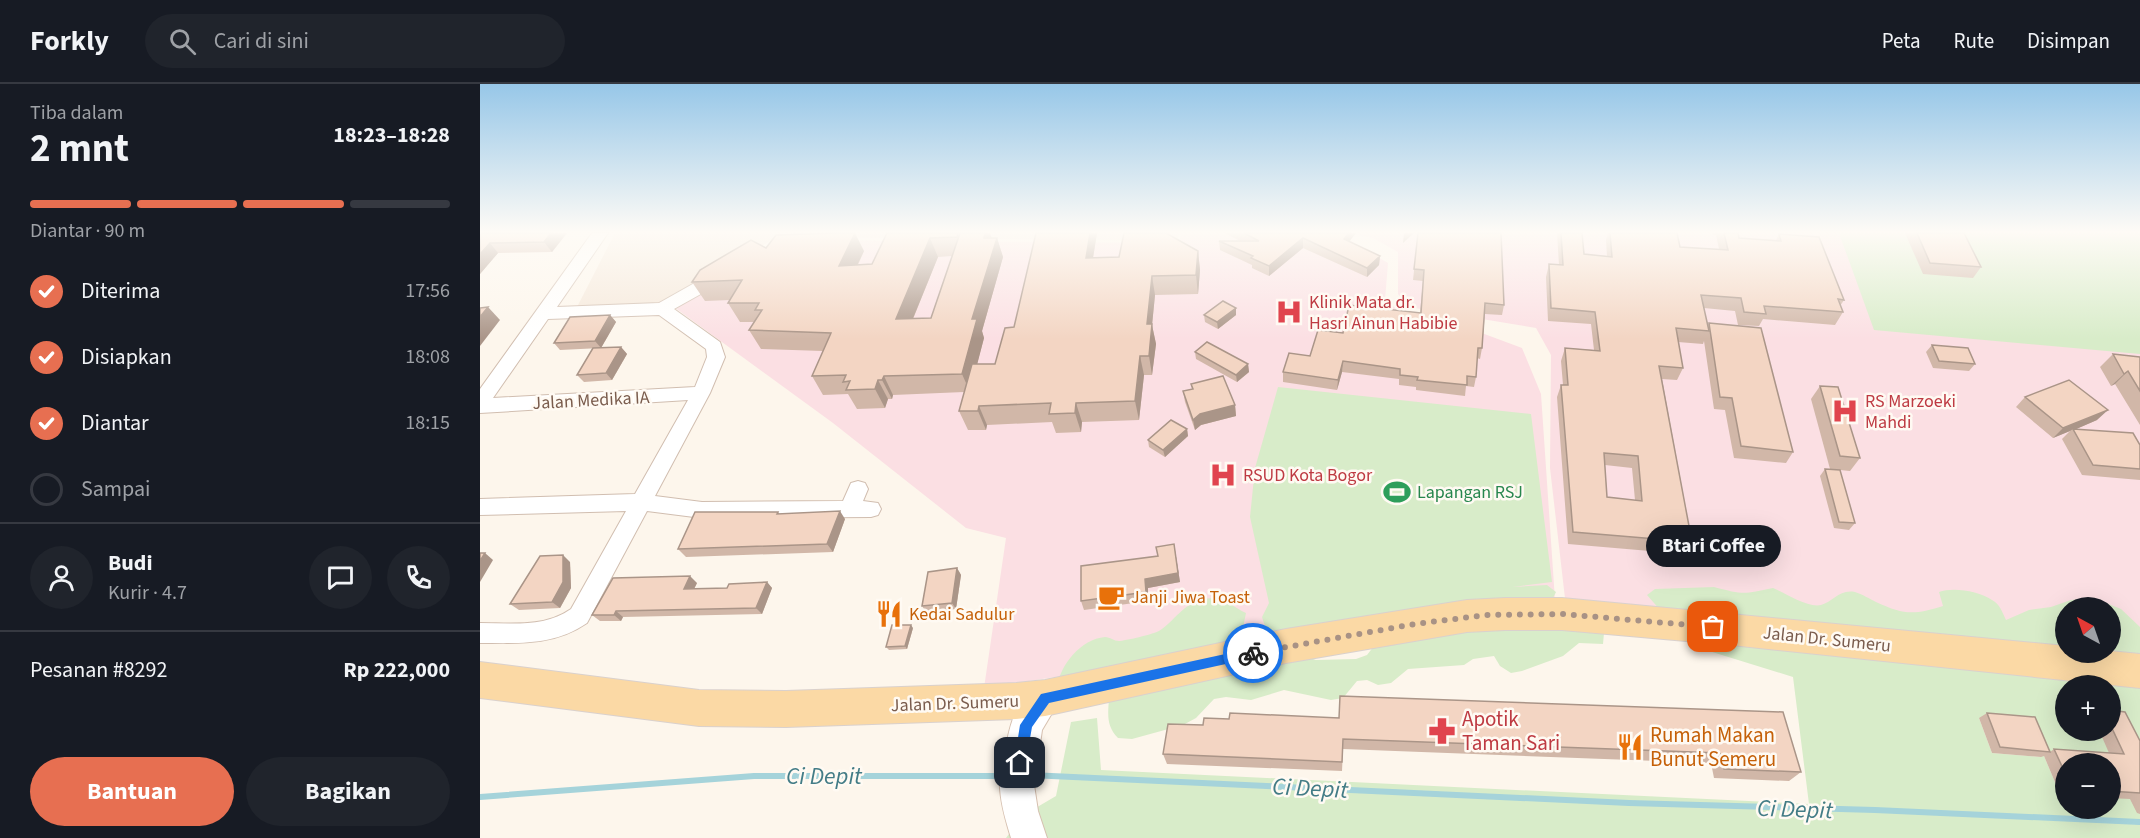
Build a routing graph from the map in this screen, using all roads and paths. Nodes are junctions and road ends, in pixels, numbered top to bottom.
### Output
1 (578, 268) edge
2 (733, 268) edge
3 (662, 309) junction
4 (546, 313) junction
5 (701, 393) junction
6 (480, 405) edge
7 (858, 489) dead end
8 (641, 502) junction
9 (480, 507) edge
10 (871, 508) dead end
11 (849, 509) junction
12 (480, 633) edge
13 (2140, 671) edge
14 (480, 680) edge
15 (1028, 716) junction
16 (1029, 838) edge

1 - 4 street
2 - 3 street
3 - 4 street
3 - 5 street
4 - 6 street
5 - 6 street, Jalan Medika IA
5 - 8 street
7 - 11 street
8 - 9 street
8 - 11 street
8 - 12 street
10 - 11 street
13 - 15 main road, Jalan Dr. Sumeru
14 - 15 main road, Jalan Dr. Sumeru
15 - 16 main road

